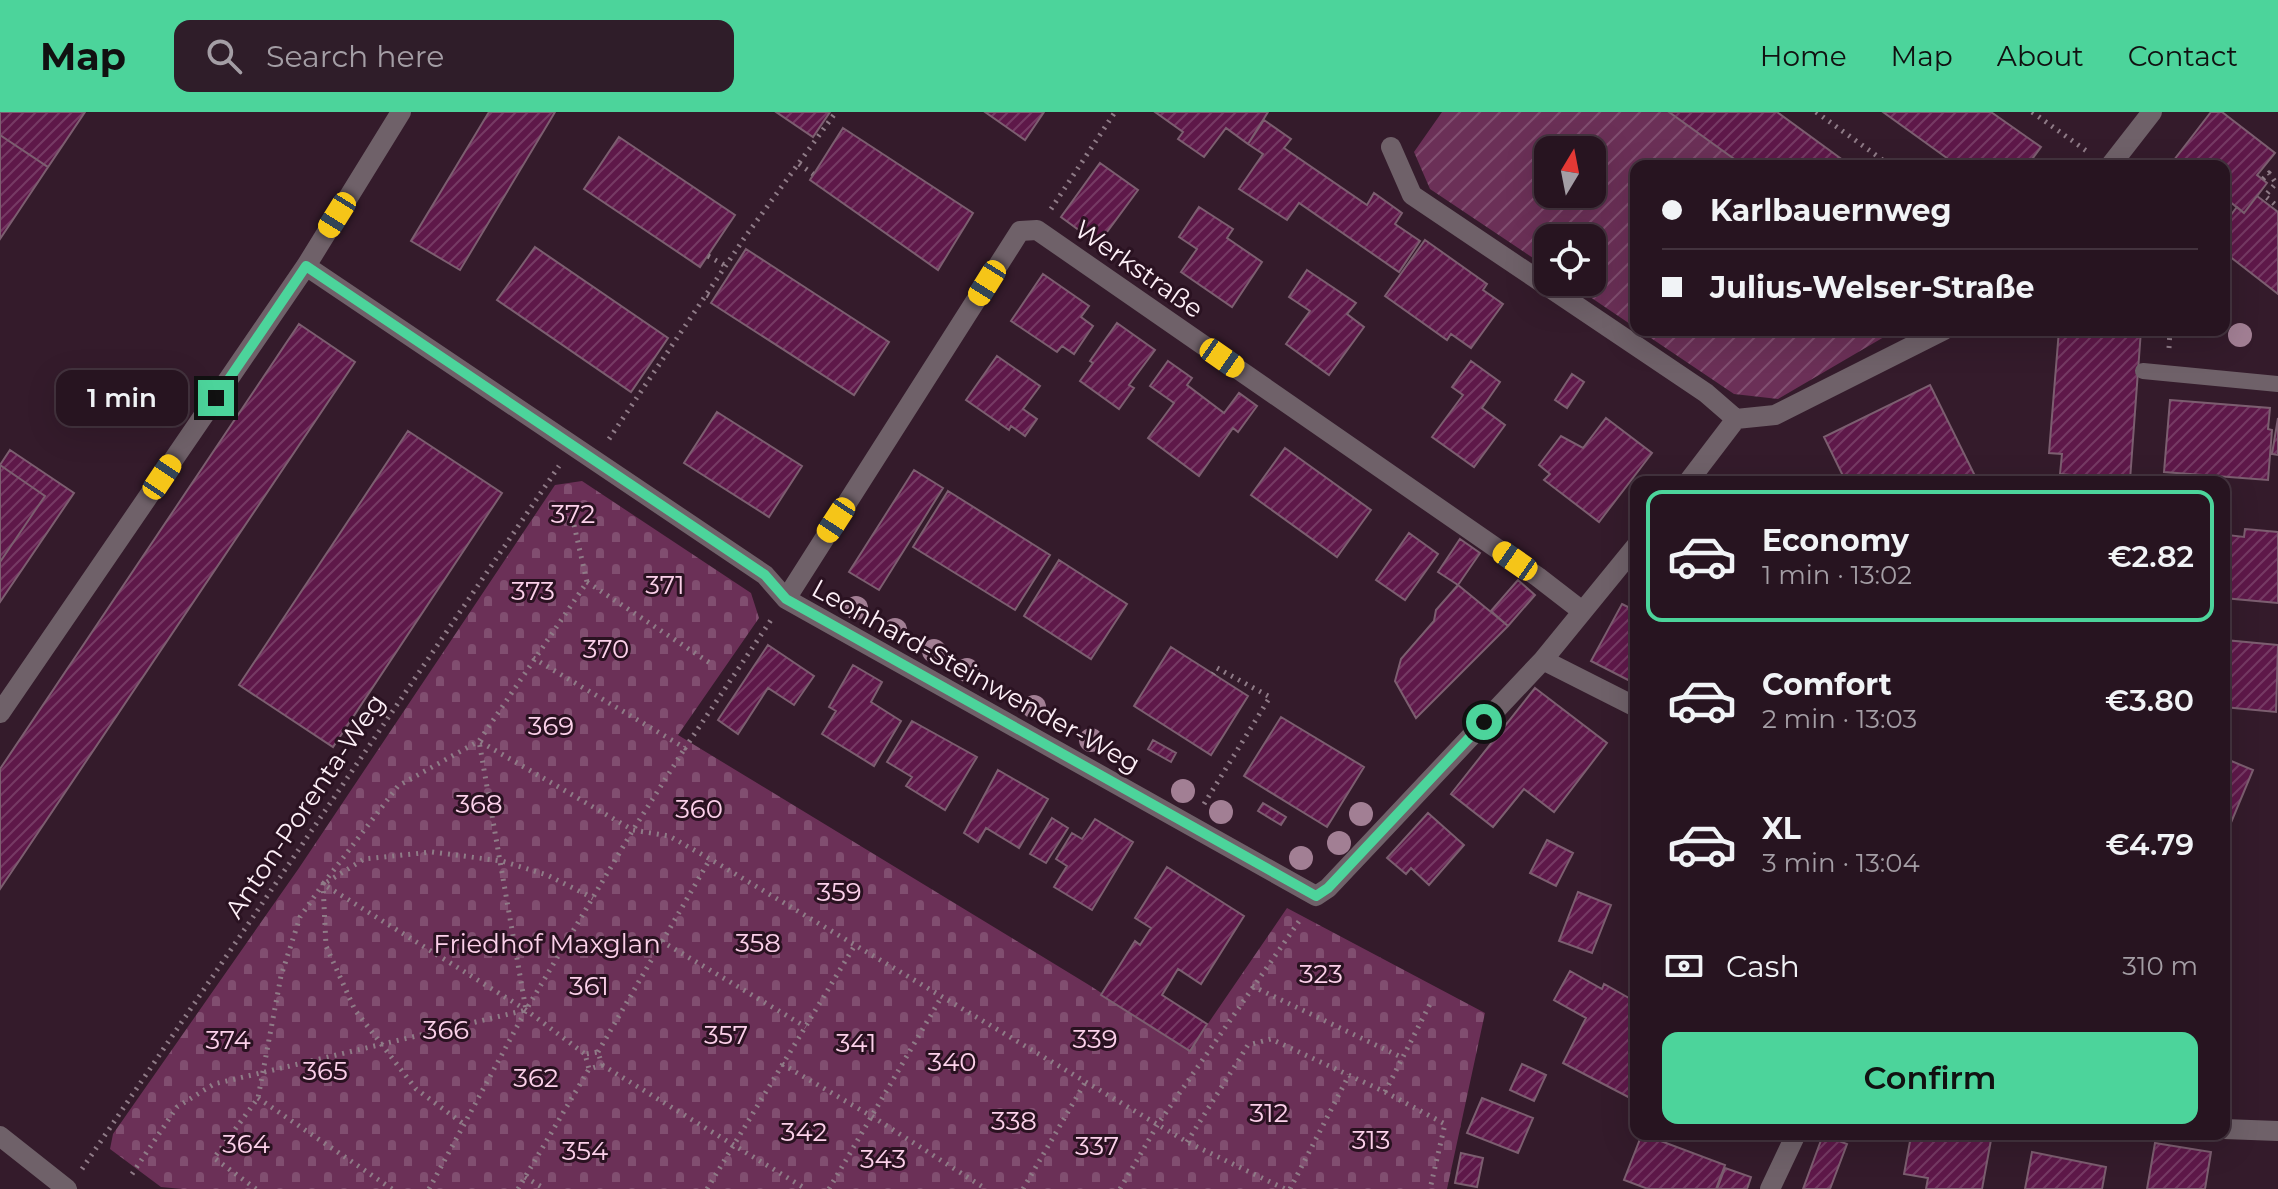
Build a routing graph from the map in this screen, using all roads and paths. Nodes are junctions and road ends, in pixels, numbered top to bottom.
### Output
1 (401, 112) edge
2 (836, 112) edge
3 (1115, 112) edge
4 (1816, 112) edge
5 (2032, 112) edge
6 (2152, 112) edge
7 (1391, 147) dead end
8 (1883, 160) edge
9 (2100, 160) edge
10 (2105, 160) edge
11 (799, 164) junction
12 (813, 174) dead end
13 (2263, 179) dead end
14 (2277, 183) edge
15 (2278, 207) edge
16 (1037, 230) junction
17 (708, 256) dead end
18 (306, 266) junction
19 (726, 266) junction
20 (707, 295) junction
21 (714, 299) dead end
22 (1932, 336) edge
23 (2143, 371) dead end
24 (2278, 384) edge
25 (1736, 419) junction
26 (573, 445) junction
27 (595, 460) junction
28 (1693, 476) edge
29 (574, 525) dead end
30 (1630, 553) edge
31 (587, 582) junction
32 (786, 599) junction
33 (1582, 611) junction
34 (533, 658) junction
35 (1543, 660) junction
36 (710, 663) dead end
37 (1213, 674) dead end
38 (1630, 704) edge
39 (0, 713) edge
40 (479, 741) junction
41 (685, 748) junction
42 (1191, 826) junction
43 (633, 830) junction
44 (710, 859) junction
45 (502, 861) junction
46 (323, 884) junction
47 (1316, 896) junction
48 (593, 898) junction
49 (661, 941) junction
50 (855, 945) junction
51 (1252, 986) junction
52 (942, 996) junction
53 (1430, 1004) dead end
54 (526, 1010) junction
55 (806, 1027) junction
56 (381, 1046) junction
57 (598, 1052) junction
58 (585, 1054) junction
59 (1403, 1058) junction
60 (782, 1064) junction
61 (602, 1065) junction
62 (589, 1069) junction
63 (262, 1074) junction
64 (1349, 1075) junction
65 (1086, 1081) junction
66 (1385, 1092) junction
67 (258, 1098) junction
68 (873, 1117) junction
69 (1158, 1124) junction
70 (465, 1125) junction
71 (2230, 1129) edge
72 (2278, 1131) edge
73 (0, 1136) edge
74 (1793, 1140) edge
75 (1187, 1142) junction
76 (733, 1144) junction
77 (132, 1174) dead end
78 (525, 1177) junction
79 (71, 1184) edge
80 (256, 1189) edge
81 (392, 1189) edge
82 (429, 1189) edge
83 (518, 1189) edge
84 (545, 1189) edge
85 (707, 1189) edge
86 (806, 1189) edge
87 (829, 1189) edge
88 (986, 1189) edge
89 (1023, 1189) edge
90 (1120, 1189) edge
91 (1288, 1189) edge
92 (1430, 1189) edge
93 (1770, 1189) edge

1 - 18 street
2 - 11 path
3 - 16 path
4 - 8 path
5 - 9 path
6 - 10 street
7 - 25 street
11 - 12 path
11 - 19 path
13 - 14 path
14 - 15 path
16 - 32 street, Werkstraße
16 - 33 street, Werkstraße
17 - 19 path
18 - 26 street, Leonhard-Steinwender-Weg
18 - 39 street
19 - 20 path
20 - 21 path
20 - 27 path
22 - 25 street
23 - 24 lane
25 - 28 street
26 - 27 street, Leonhard-Steinwender-Weg
26 - 79 path, Anton-Porenta-Weg
27 - 32 street, Leonhard-Steinwender-Weg
29 - 31 path
30 - 33 street
31 - 34 path
31 - 36 path
32 - 41 path
32 - 42 street, Leonhard-Steinwender-Weg
33 - 35 street
34 - 40 path
34 - 41 path
35 - 38 street
35 - 47 street
37 - 42 path
40 - 43 path
40 - 45 path
40 - 46 path
41 - 43 path
42 - 47 street, Leonhard-Steinwender-Weg
43 - 44 path
43 - 48 path
44 - 49 path
44 - 50 path
45 - 46 path
45 - 48 path
45 - 54 path
46 - 54 path
46 - 56 path
46 - 63 path
47 - 51 path
48 - 54 path
49 - 55 path
49 - 57 path
50 - 52 path
50 - 55 path
51 - 59 path
51 - 69 path
52 - 65 path
52 - 68 path
53 - 59 path
54 - 56 path
54 - 58 path
54 - 70 path
55 - 60 path
56 - 63 path
56 - 70 path
57 - 58 path
57 - 61 path
58 - 62 path
59 - 66 path
60 - 68 path
60 - 76 path
61 - 62 path
61 - 76 path
62 - 78 path
63 - 67 path
63 - 77 path
64 - 66 path
64 - 75 path
64 - 91 path
65 - 69 path
65 - 89 path
66 - 92 path
67 - 80 path
67 - 81 path
68 - 87 path
68 - 88 path
69 - 75 path
69 - 90 path
70 - 82 path
71 - 72 street
73 - 79 street
74 - 93 street
75 - 91 path
76 - 85 path
76 - 86 path
78 - 83 path
78 - 84 path

